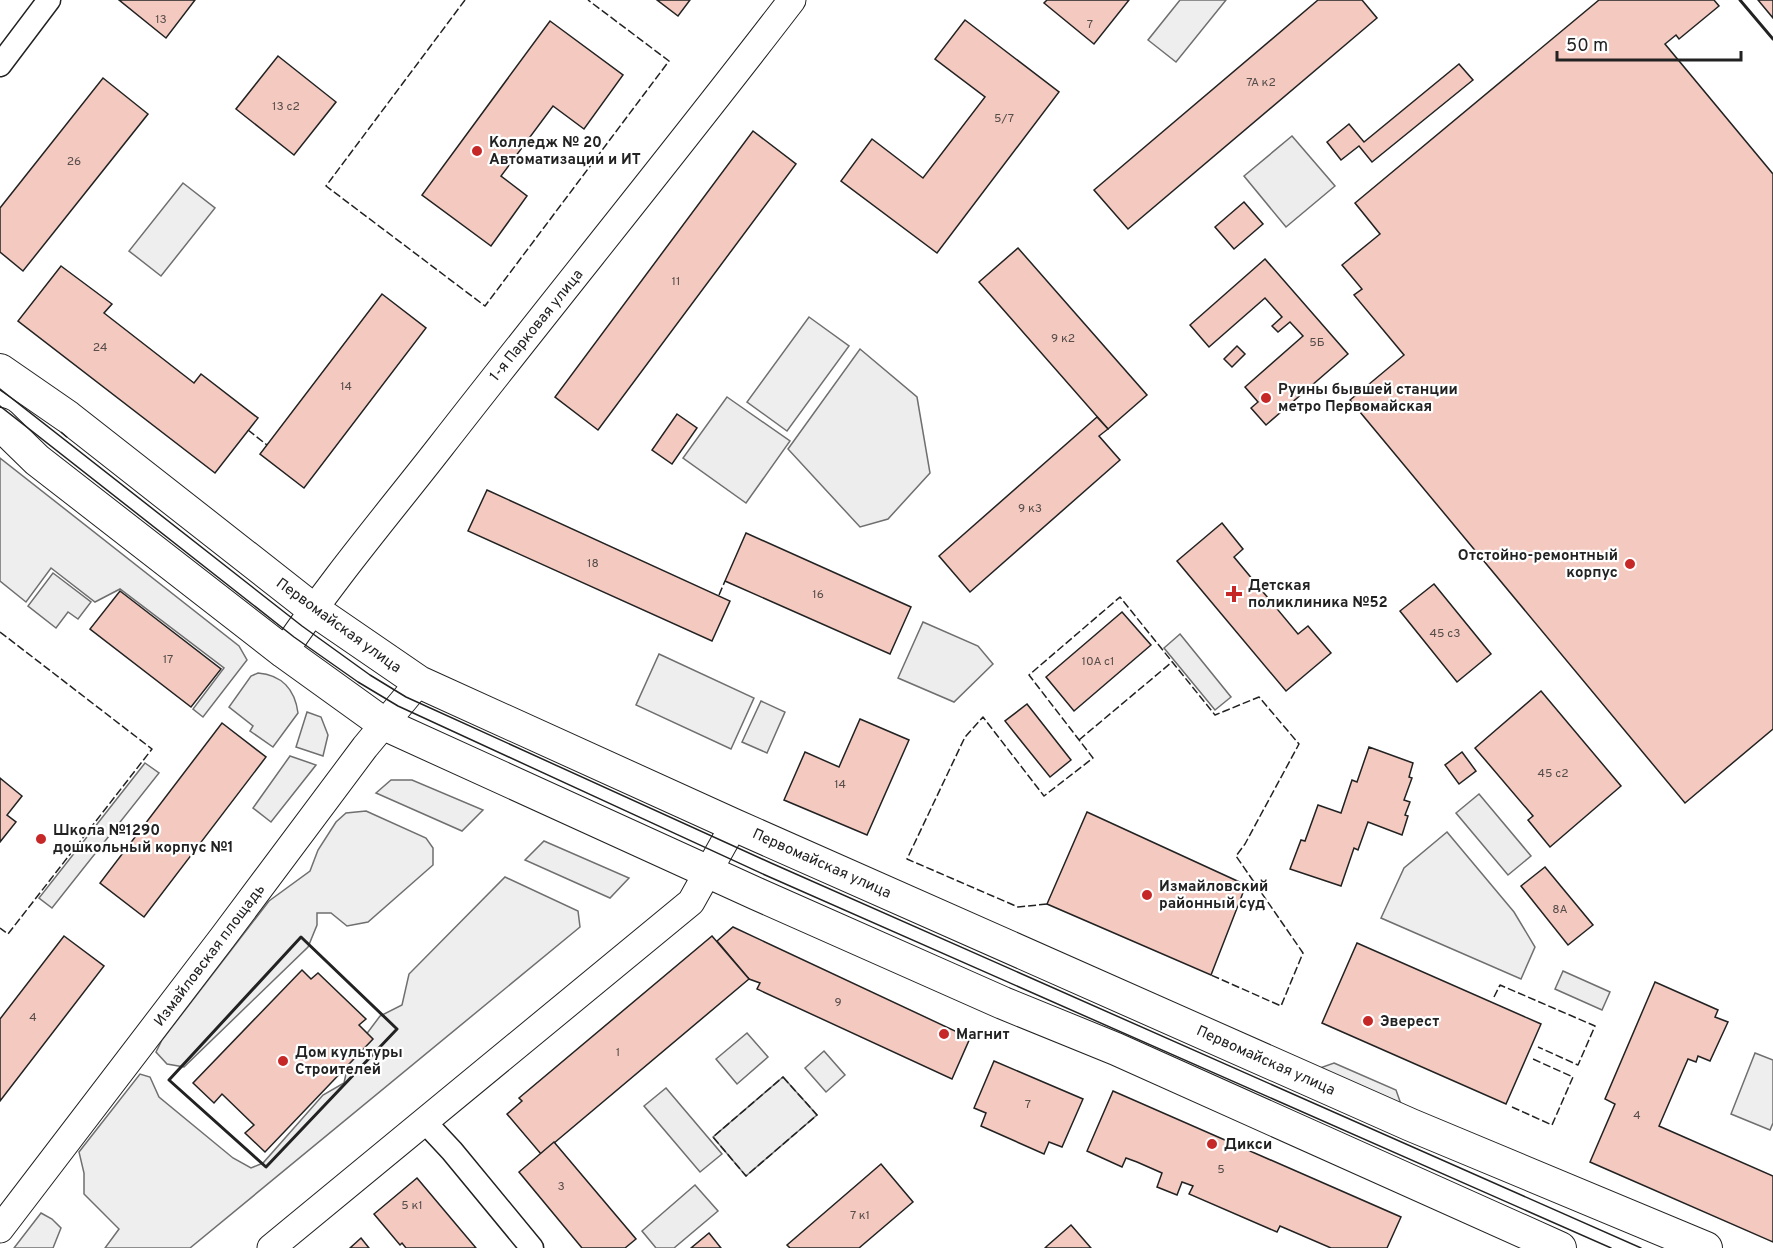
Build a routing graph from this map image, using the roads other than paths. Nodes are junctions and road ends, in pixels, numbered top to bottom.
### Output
1 (50, 0) edge
2 (792, 0) edge
3 (0, 65) edge
4 (0, 370) edge
5 (0, 423) edge
6 (314, 610) junction
7 (284, 652) junction
8 (419, 682) junction
9 (384, 724) junction
10 (734, 825) junction
11 (710, 872) junction
12 (424, 1121) junction
13 (0, 1229) edge
14 (1665, 1240) edge
15 (271, 1248) edge
16 (532, 1248) edge
17 (1560, 1248) edge
18 (1706, 1248) edge

1 - 3 street
2 - 6 street, 1-я Парковая улица
4 - 6 main road, Первомайская улица
5 - 7 main road
6 - 7 street, 1-я Парковая улица
6 - 8 main road, Первомайская улица
7 - 9 main road
8 - 9 street, Измайловская площадь
8 - 10 main road, Первомайская улица
9 - 11 main road
9 - 13 street, Измайловская площадь
10 - 11 street
10 - 14 main road, Первомайская улица
11 - 12 street
11 - 17 main road
12 - 15 street
12 - 16 street
14 - 18 main road, Первомайская улица

